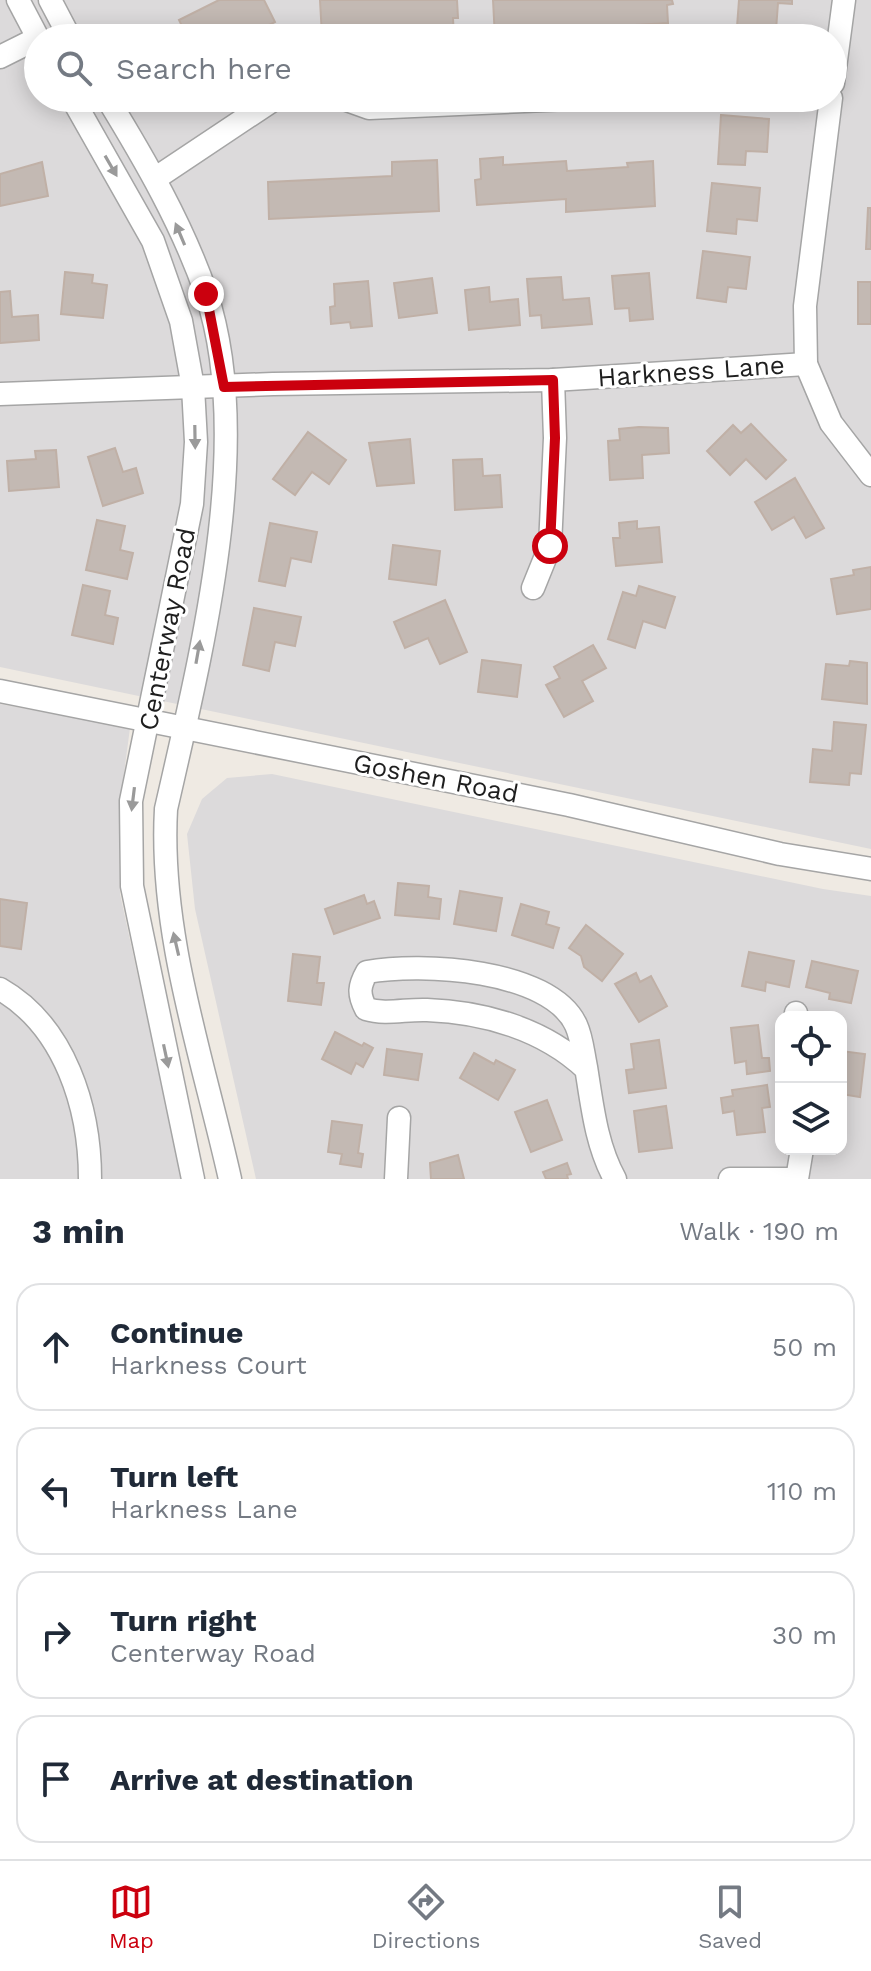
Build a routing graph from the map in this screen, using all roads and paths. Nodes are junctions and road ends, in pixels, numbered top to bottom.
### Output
1 (18, 0) edge
2 (50, 0) edge
3 (844, 0) edge
4 (31, 24) edge
5 (63, 24) edge
6 (841, 24) edge
7 (24, 45) edge
8 (0, 57) edge
9 (80, 112) edge
10 (116, 112) edge
11 (255, 112) edge
12 (829, 112) edge
13 (156, 178) junction
14 (806, 364) junction
15 (553, 380) junction
16 (193, 387) junction
17 (224, 387) junction
18 (0, 394) edge
19 (871, 475) edge
20 (533, 588) dead end
21 (0, 691) edge
22 (149, 723) junction
23 (184, 729) junction
24 (871, 869) edge
25 (0, 989) edge
26 (586, 1069) junction
27 (399, 1118) dead end
28 (801, 1155) edge
29 (90, 1179) edge
30 (193, 1179) edge
31 (230, 1179) edge
32 (396, 1179) edge
33 (615, 1179) edge
34 (730, 1179) edge
35 (796, 1179) edge

1 - 4 street
2 - 5 street
3 - 6 street
7 - 8 street
9 -> 16 street, Centerway Road
10 - 13 street, Centerway Road
11 - 13 street
12 - 14 street
17 -> 13 street, Centerway Road
14 - 15 street, Harkness Lane
14 - 19 street
15 - 17 street, Harkness Lane
15 - 20 street
16 - 17 street, Harkness Lane
16 - 18 street, Harkness Lane
16 -> 22 street, Centerway Road
23 -> 17 street, Centerway Road
21 - 22 street, Goshen Road
22 - 23 street, Goshen Road
22 -> 30 street, Centerway Road
23 - 24 street, Goshen Road
31 -> 23 street, Centerway Road
25 - 29 street
26 - 26 street
26 - 33 street
27 - 32 street
28 - 35 street
34 - 35 street

